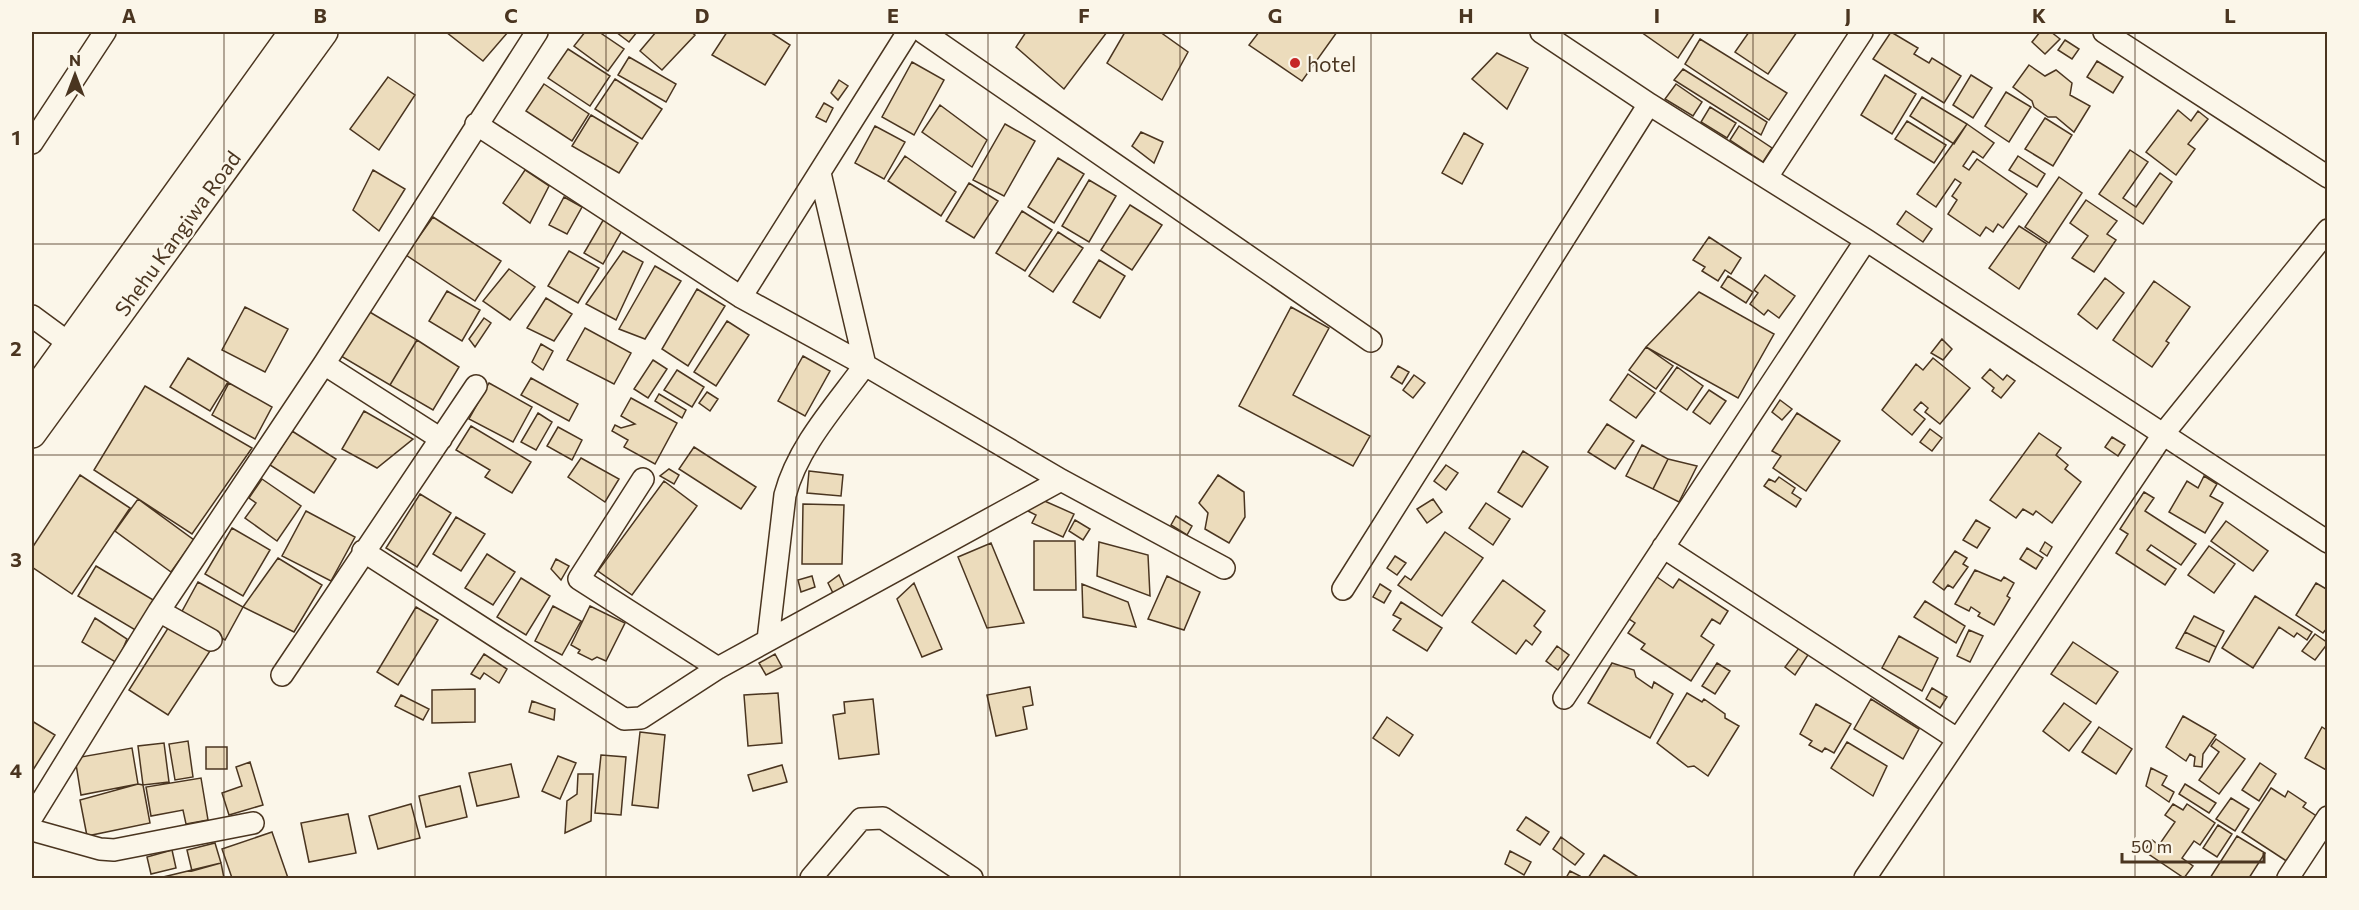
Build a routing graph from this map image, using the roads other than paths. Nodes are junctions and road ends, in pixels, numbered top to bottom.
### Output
1 (105, 32) edge
2 (293, 32) edge
3 (324, 32) edge
4 (537, 32) edge
5 (908, 32) edge
6 (922, 32) edge
7 (1541, 32) edge
8 (1862, 32) edge
9 (2104, 32) edge
10 (1649, 104) junction
11 (476, 124) junction
12 (32, 143) edge
13 (820, 174) junction
14 (1767, 177) junction
15 (2328, 177) edge
16 (2328, 230) edge
17 (1866, 240) junction
18 (741, 297) junction
19 (32, 316) edge
20 (1371, 341) dead end
21 (70, 344) junction
22 (324, 364) junction
23 (865, 364) junction
24 (476, 386) dead end
25 (32, 395) edge
26 (2164, 433) junction
27 (32, 434) edge
28 (441, 439) junction
29 (643, 479) dead end
30 (1061, 480) junction
31 (2328, 542) edge
32 (1663, 547) junction
33 (363, 551) junction
34 (1224, 568) dead end
35 (1343, 589) dead end
36 (159, 611) junction
37 (211, 640) dead end
38 (768, 640) junction
39 (718, 668) junction
40 (282, 675) dead end
41 (1564, 698) dead end
42 (1957, 739) junction
43 (32, 817) edge
44 (253, 823) dead end
45 (2325, 824) edge
46 (32, 830) edge
47 (811, 879) edge
48 (972, 879) edge
49 (1865, 879) edge
50 (2288, 879) edge

1 - 12 street
2 - 21 main road, Shehu Kangiwa Road
3 - 27 main road, Shehu Kangiwa Road
4 - 11 street
5 - 13 street
6 - 20 street
7 - 10 street
8 - 14 street
9 - 15 street
10 - 14 street
10 - 35 street
11 - 18 street
11 - 22 street
13 - 18 street
13 - 23 street
14 - 17 street
16 - 26 street
17 - 26 street
17 - 32 street
18 - 23 street
19 - 21 street
21 - 25 main road, Shehu Kangiwa Road
22 - 28 street
22 - 36 street
23 - 30 street
23 - 38 street
24 - 28 street
26 - 31 street
26 - 42 street
28 - 33 street
29 - 39 street
30 - 34 street
30 - 38 street
32 - 41 street
32 - 42 street
33 - 39 street
33 - 40 street
36 - 37 street
36 - 43 street
38 - 39 street
42 - 49 street
44 - 46 street
45 - 50 street
47 - 48 street

